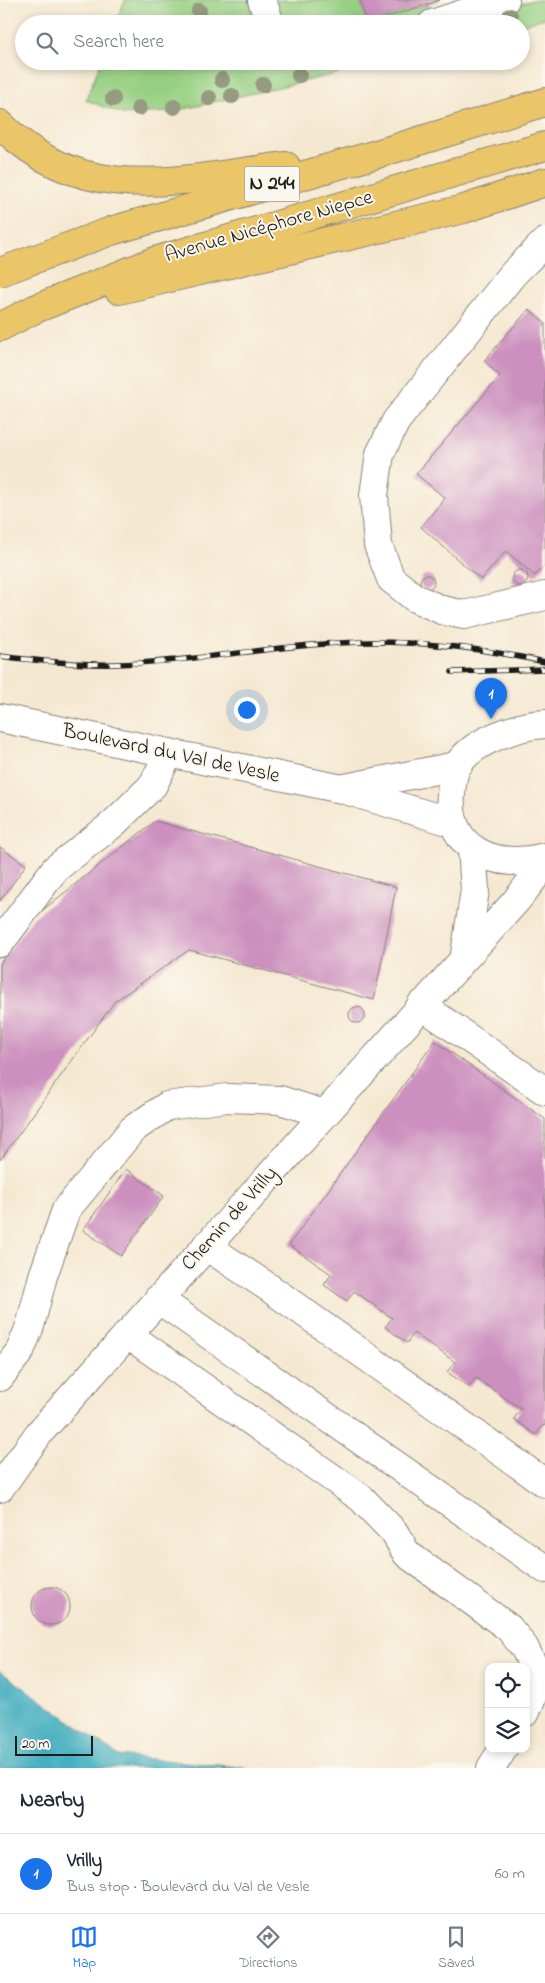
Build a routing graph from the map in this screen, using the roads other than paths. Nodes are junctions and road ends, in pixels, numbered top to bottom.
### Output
1 (262, 0) edge
2 (505, 0) edge
3 (267, 15) edge
4 (459, 15) edge
5 (545, 102) edge
6 (0, 124) edge
7 (545, 146) edge
8 (377, 154) junction
9 (545, 182) edge
10 (545, 192) edge
11 (464, 209) junction
12 (545, 242) edge
13 (0, 272) edge
14 (35, 309) junction
15 (0, 327) edge
16 (545, 596) edge
17 (0, 718) edge
18 (545, 724) edge
19 (169, 753) junction
20 (456, 766) junction
21 (342, 788) junction
22 (454, 823) junction
23 (472, 849) junction
24 (545, 857) edge
25 (545, 864) edge
26 (0, 943) edge
27 (465, 955) junction
28 (421, 1005) junction
29 (545, 1091) edge
30 (324, 1114) junction
31 (206, 1246) junction
32 (158, 1299) junction
33 (127, 1334) junction
34 (0, 1378) edge
35 (545, 1483) edge
36 (0, 1488) edge
37 (545, 1569) edge
38 (540, 1661) edge
39 (528, 1708) edge
40 (500, 1753) edge
41 (491, 1768) edge

1 - 3 street
2 - 4 street
5 - 8 highway, Avenue Nicéphore Niepce / N 244
6 - 8 highway
7 - 14 highway, Avenue Nicéphore Niepce / N 244
8 - 13 highway, Avenue Nicéphore Niepce / N 244
9 - 11 highway
10 - 11 street, N 244
11 - 14 highway, N 244
12 - 16 street
14 - 15 highway, Avenue Nicéphore Niepce / N 244
17 - 19 street, Boulevard du Val de Vesle
18 - 20 street
19 - 21 street, Boulevard du Val de Vesle
19 - 26 street
20 - 21 street, Boulevard du Val de Vesle
20 - 22 street
21 - 22 street, Boulevard du Val de Vesle
22 - 23 street
23 - 24 street
23 - 27 street
25 - 27 street, Chemin de Vrilly
27 - 28 street, Chemin de Vrilly
28 - 29 street
28 - 30 street, Chemin de Vrilly
30 - 31 street, Chemin de Vrilly
30 - 34 street
31 - 32 street, Chemin de Vrilly
31 - 35 street
32 - 33 street, Chemin de Vrilly
32 - 37 street
33 - 36 street, Chemin de Vrilly
33 - 38 street
38 - 39 street
40 - 41 street

